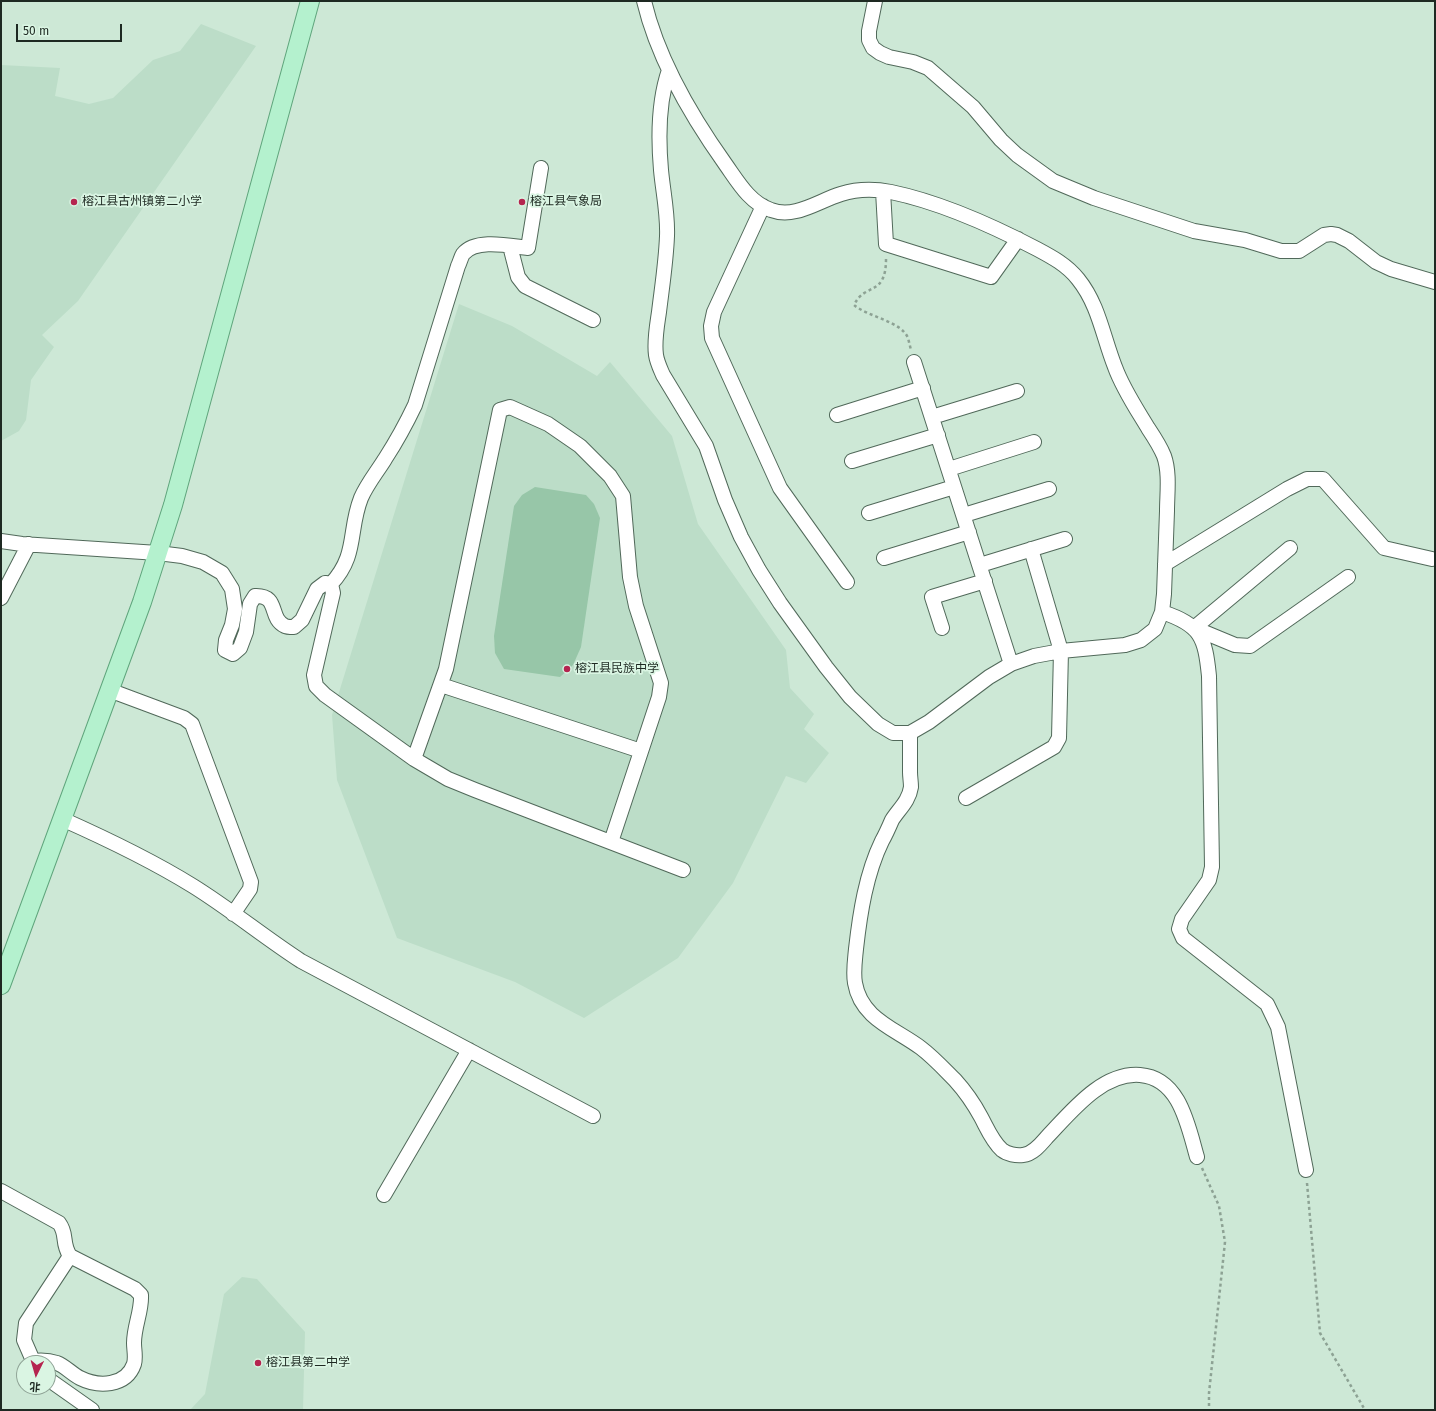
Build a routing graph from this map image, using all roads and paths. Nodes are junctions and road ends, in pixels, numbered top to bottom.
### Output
1 (310, 1) edge
2 (644, 1) edge
3 (875, 1) edge
4 (669, 70) junction
5 (541, 168) dead end
6 (883, 191) junction
7 (763, 206) junction
8 (1018, 239) junction
9 (886, 244) junction
10 (510, 246) junction
11 (1435, 282) edge
12 (594, 320) dead end
13 (914, 362) joint
14 (923, 388) junction
15 (1017, 391) dead end
16 (837, 415) dead end
17 (932, 417) junction
18 (938, 435) junction
19 (1034, 442) dead end
20 (852, 461) dead end
21 (948, 469) junction
22 (954, 487) junction
23 (1049, 489) dead end
24 (869, 513) dead end
25 (964, 515) junction
26 (969, 532) junction
27 (1065, 539) dead end
28 (1, 541) edge
29 (30, 544) junction
30 (1290, 548) dead end
31 (1031, 549) junction
32 (158, 553) junction
33 (884, 558) dead end
34 (1432, 559) dead end
35 (1165, 564) junction
36 (980, 565) junction
37 (1348, 577) dead end
38 (985, 581) junction
39 (847, 582) dead end
40 (331, 584) junction
41 (1, 598) edge
42 (1162, 612) junction
43 (942, 628) dead end
44 (1194, 628) junction
45 (1061, 651) junction
46 (1011, 664) junction
47 (441, 685) junction
48 (109, 690) junction
49 (910, 733) junction
50 (641, 750) junction
51 (414, 759) junction
52 (966, 798) dead end
53 (62, 819) junction
54 (611, 842) junction
55 (683, 870) dead end
56 (233, 914) junction
57 (7, 953) edge
58 (1, 985) edge
59 (469, 1050) junction
60 (593, 1116) dead end
61 (1197, 1157) joint
62 (1306, 1170) joint
63 (1, 1191) edge
64 (384, 1196) dead end
65 (70, 1256) junction
66 (30, 1355) edge
67 (56, 1363) edge
68 (56, 1385) edge
69 (92, 1410) edge
70 (1209, 1410) edge
71 (1365, 1410) edge

1 - 32 main road
2 - 4 street
3 - 11 street
4 - 7 street
4 - 49 street
5 - 10 street
6 - 7 street
6 - 8 street
6 - 9 street
7 - 39 street
8 - 9 street
8 - 35 street
9 - 13 path
10 - 12 street
10 - 40 street
13 - 14 street
14 - 16 street
14 - 17 street
15 - 17 street
17 - 18 street
18 - 20 street
18 - 21 street
19 - 21 street
21 - 22 street
22 - 24 street
22 - 25 street
23 - 25 street
25 - 26 street
26 - 33 street
26 - 36 street
27 - 31 street
28 - 29 street
29 - 32 street
29 - 41 street
30 - 44 street
31 - 36 street
31 - 45 street
32 - 40 street
32 - 48 main road
34 - 35 street
35 - 42 street
36 - 38 street
37 - 44 street
38 - 43 street
38 - 46 street
40 - 51 street
42 - 44 street
42 - 45 street
44 - 62 street
45 - 46 street
45 - 52 street
46 - 49 street
47 - 50 street
47 - 50 street
47 - 51 street
48 - 53 main road
48 - 56 street
49 - 61 street
50 - 54 street
51 - 54 street
53 - 56 street
53 - 57 main road
54 - 55 street
56 - 59 street
57 - 58 main road
59 - 60 street
59 - 64 street
61 - 70 path
62 - 71 path
63 - 65 street
65 - 66 street
65 - 67 street
68 - 69 street

